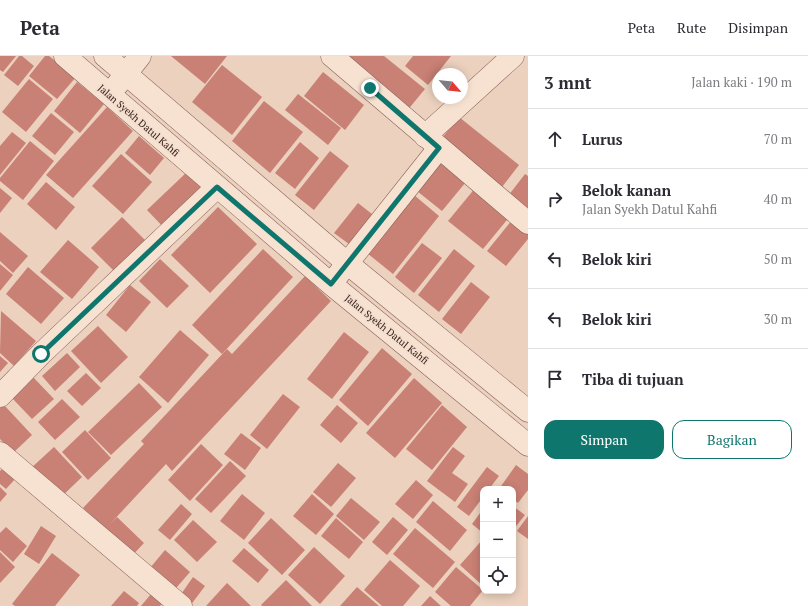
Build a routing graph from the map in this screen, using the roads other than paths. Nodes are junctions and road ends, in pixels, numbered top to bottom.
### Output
1 (65, 56) edge
2 (105, 56) edge
3 (140, 56) edge
4 (332, 56) edge
5 (513, 56) edge
6 (126, 74) junction
7 (109, 94) junction
8 (432, 142) junction
9 (217, 187) junction
10 (528, 223) edge
11 (347, 263) junction
12 (331, 284) junction
13 (0, 396) edge
14 (528, 411) edge
15 (528, 445) edge
16 (0, 454) edge
17 (181, 606) edge

1 - 7 street, Jalan Syekh Datul Kahfi
2 - 6 street
3 - 6 street
4 - 8 street
5 - 8 street
6 - 7 street
6 - 11 street
7 - 9 street, Jalan Syekh Datul Kahfi
8 - 10 street
8 - 11 street
9 - 12 street, Jalan Syekh Datul Kahfi
9 - 13 street
11 - 12 street
11 - 14 street
12 - 15 street, Jalan Syekh Datul Kahfi
16 - 17 street

